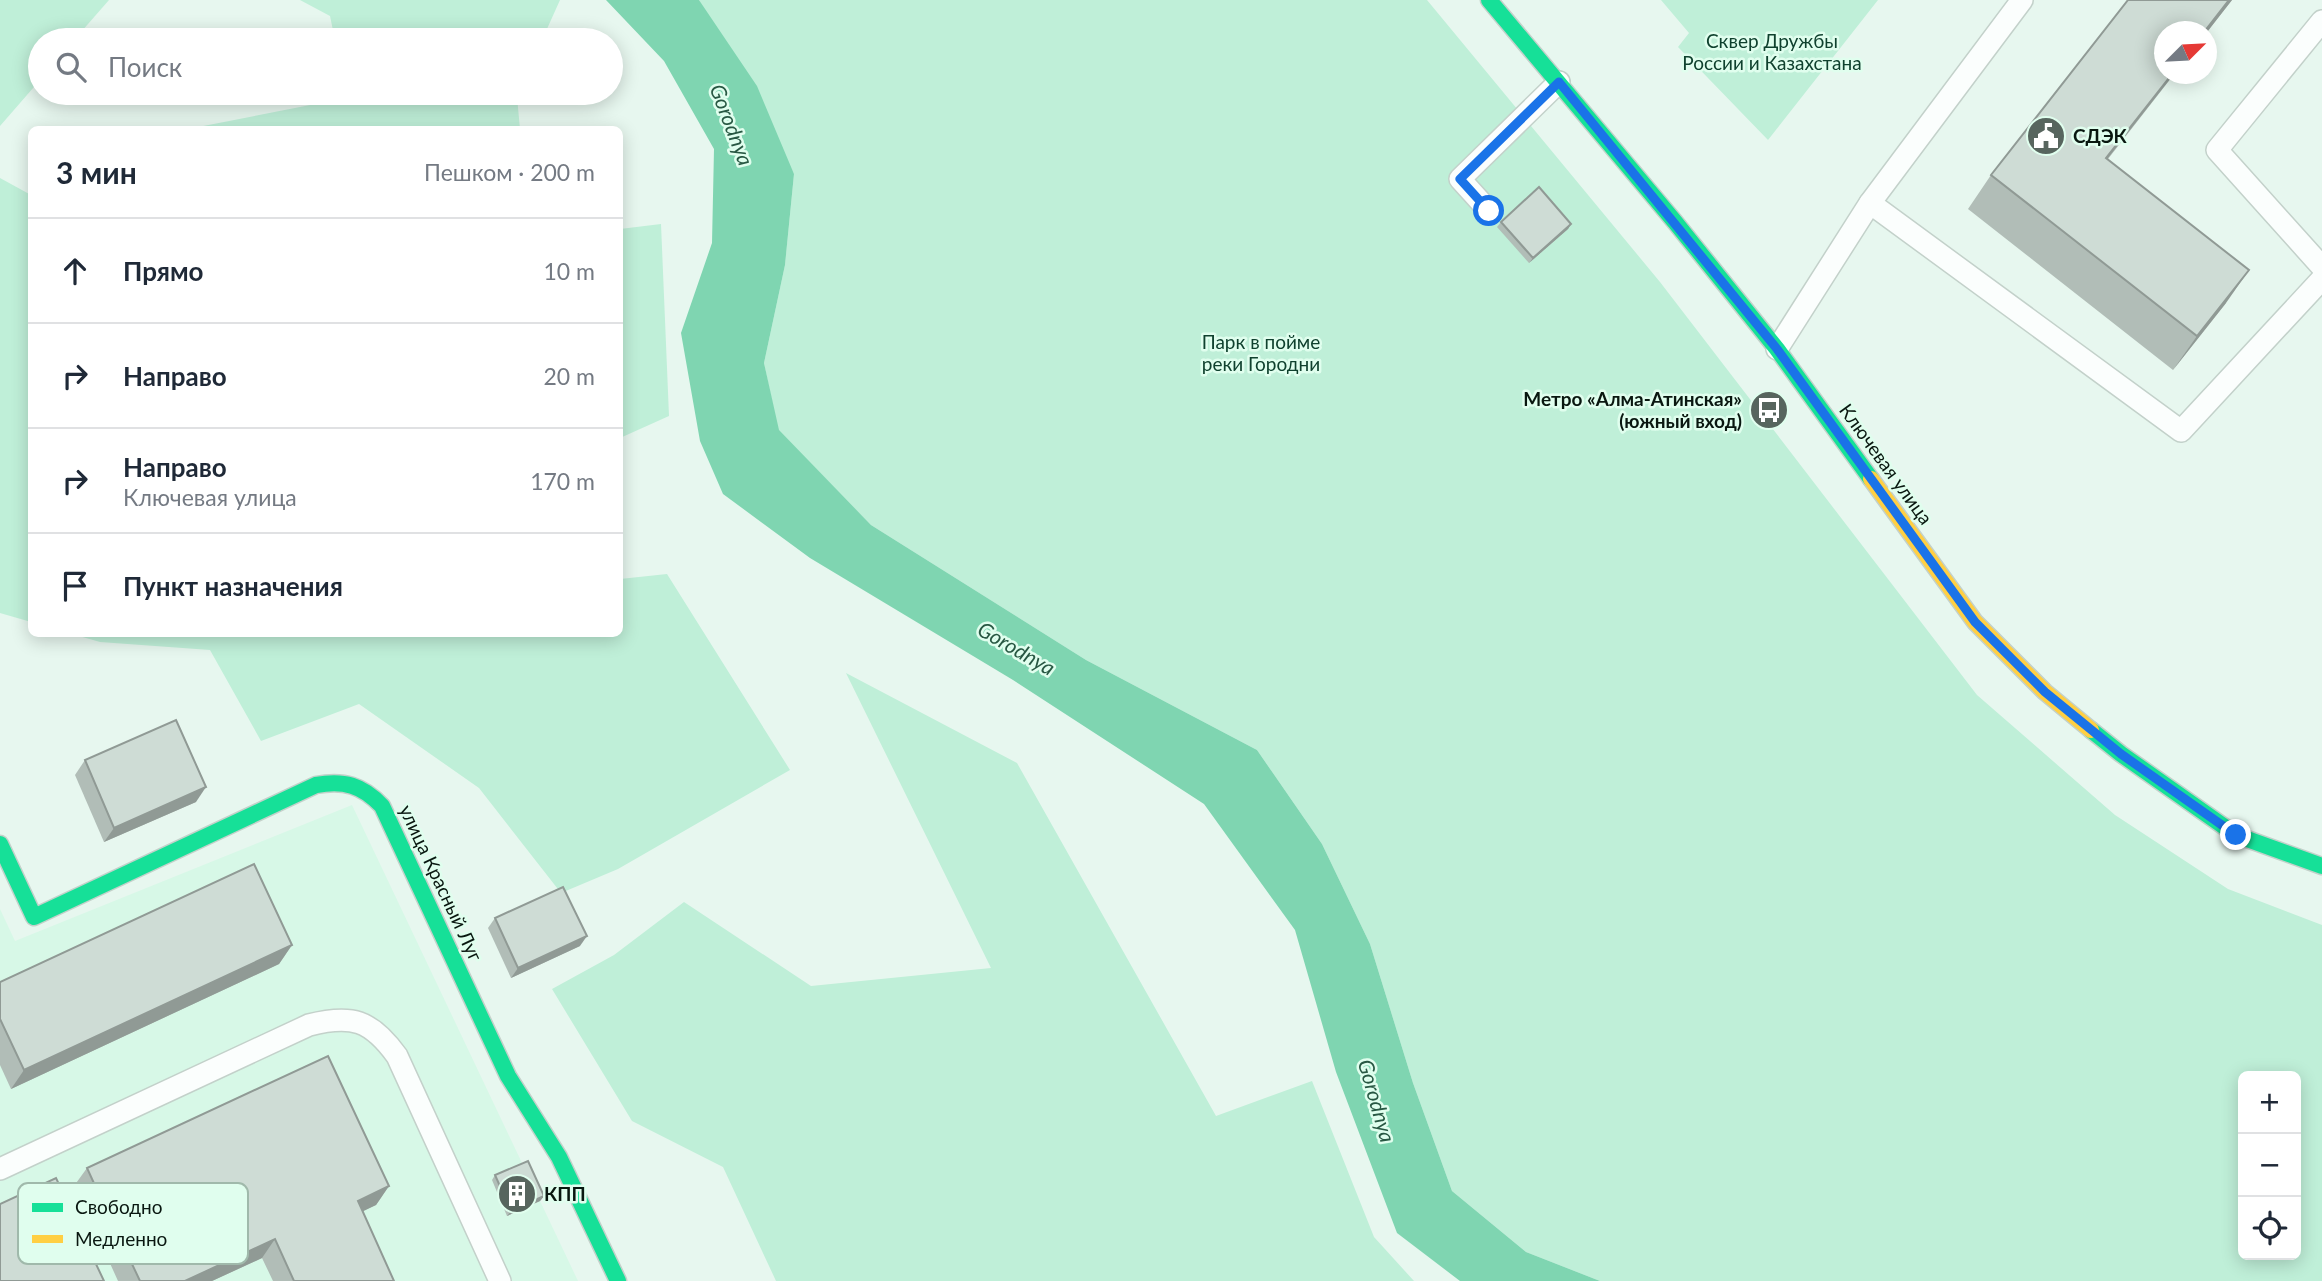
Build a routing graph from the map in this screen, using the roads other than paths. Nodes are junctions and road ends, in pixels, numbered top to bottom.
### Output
1 (1489, 0) edge
2 (2022, 0) edge
3 (2322, 21) edge
4 (1559, 82) junction
5 (1870, 203) junction
6 (1489, 211) dead end
7 (2322, 267) edge
8 (2322, 279) edge
9 (1777, 349) junction
10 (0, 845) edge
11 (2322, 866) edge
12 (0, 1168) edge
13 (500, 1281) edge
14 (618, 1281) edge

1 - 4 street, Ключевая улица
2 - 5 lane
3 - 7 lane
4 - 6 lane
4 - 9 street, Ключевая улица
5 - 8 lane
5 - 9 lane
9 - 11 street, Ключевая улица
10 - 14 street, улица Красный Луг
12 - 13 lane

